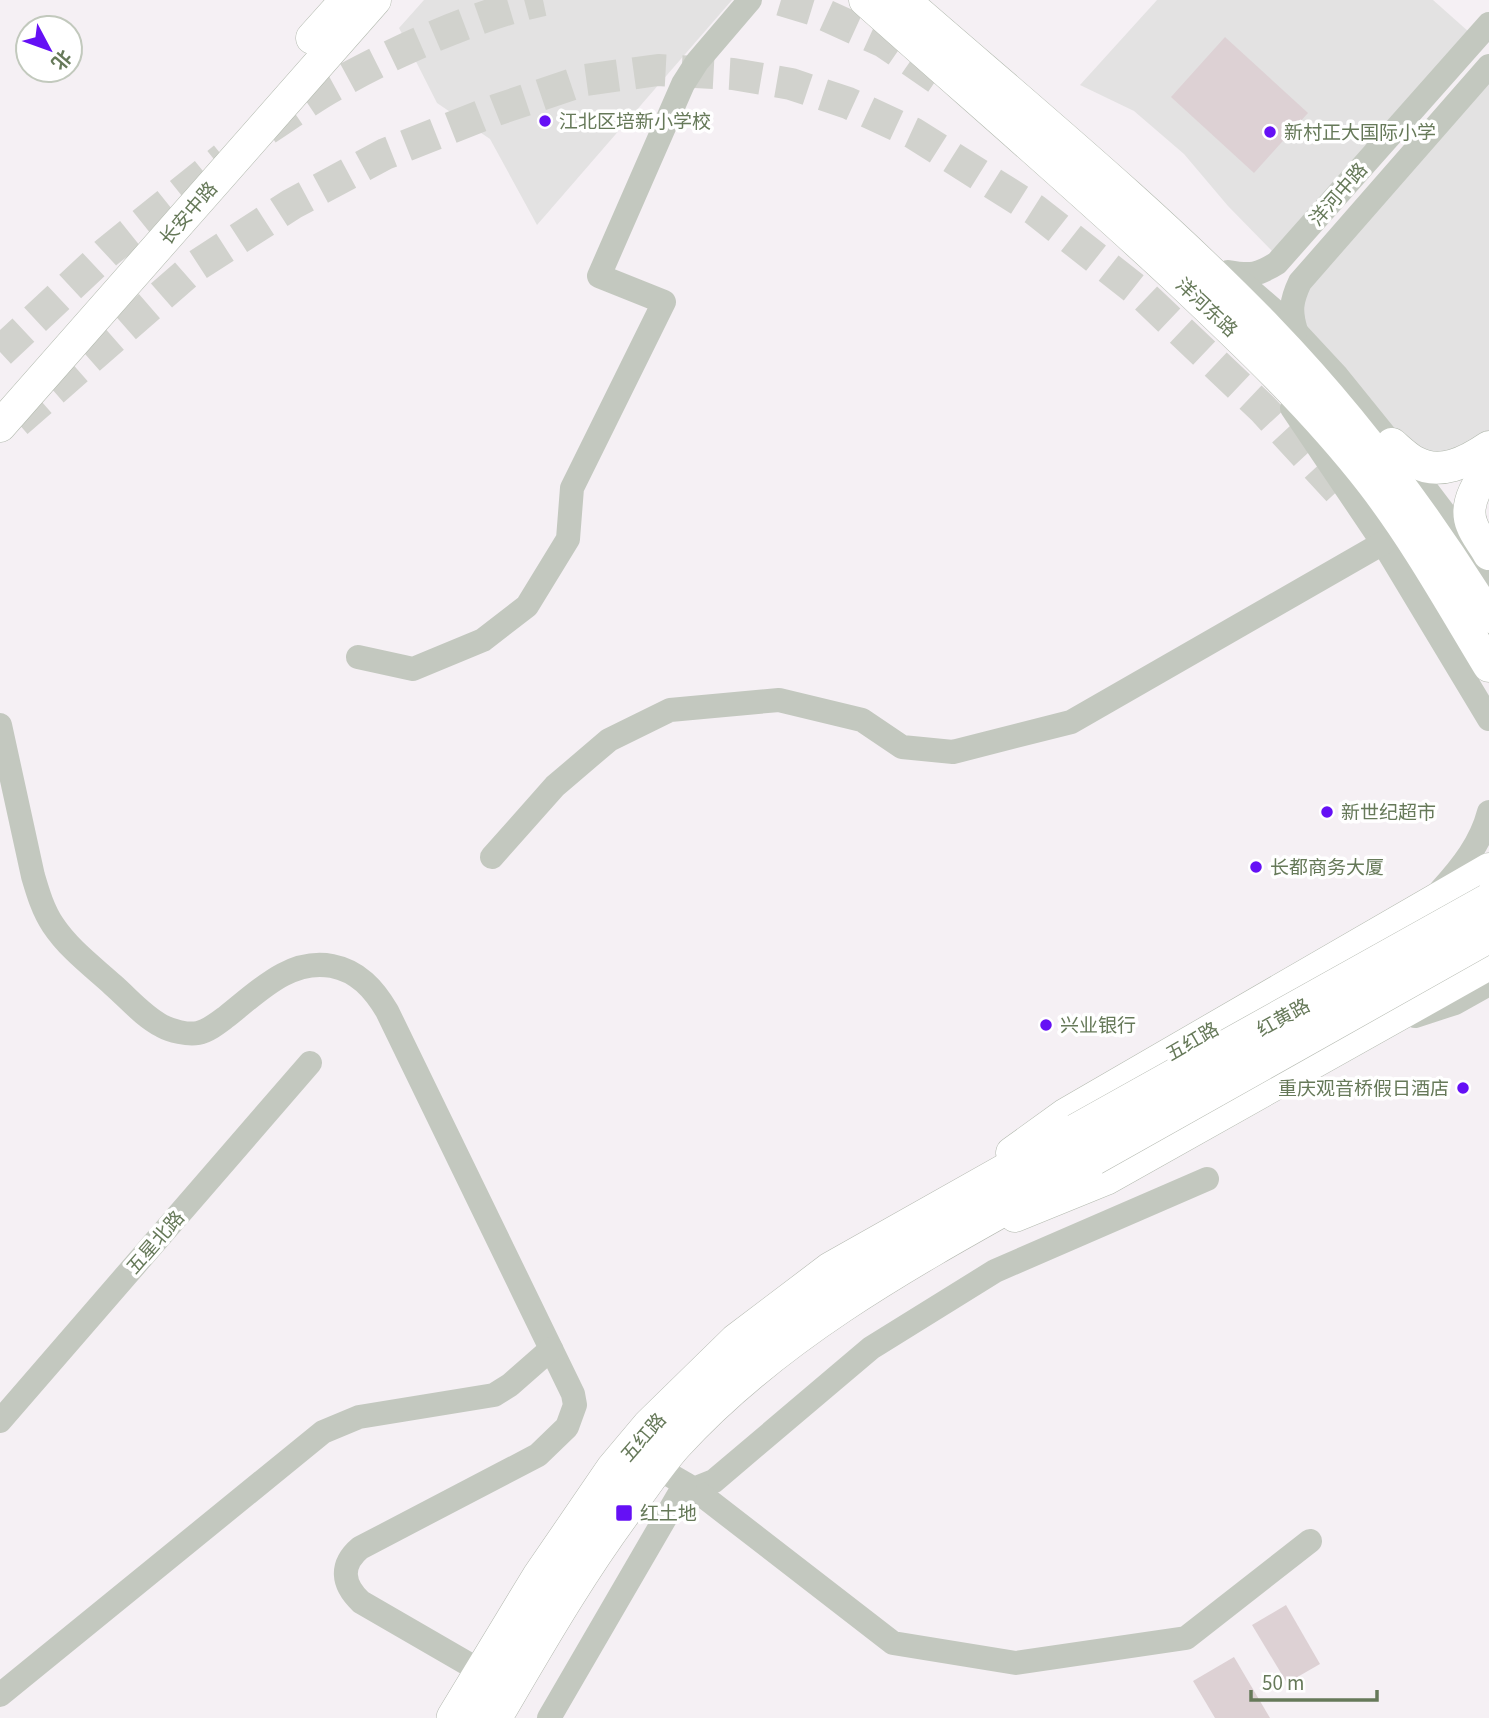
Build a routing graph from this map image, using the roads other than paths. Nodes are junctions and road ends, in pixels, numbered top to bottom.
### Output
1 (346, 0) edge
2 (375, 0) edge
3 (750, 0) edge
4 (865, 0) edge
5 (904, 0) edge
6 (1489, 24) edge
7 (1489, 66) edge
8 (1144, 208) junction
9 (1228, 272) junction
10 (1296, 331) junction
11 (1252, 350) junction
12 (0, 394) edge
13 (0, 426) edge
14 (1392, 444) junction
15 (1489, 447) edge
16 (1489, 470) edge
17 (1383, 543) junction
18 (1489, 554) edge
19 (1489, 576) edge
20 (1489, 617) edge
21 (358, 657) dead end
22 (1489, 666) edge
23 (1489, 719) edge
24 (0, 725) edge
25 (1489, 812) edge
26 (492, 857) dead end
27 (1489, 869) edge
28 (1489, 902) edge
29 (1426, 905) junction
30 (1489, 934) edge
31 (1482, 974) edge
32 (310, 1063) dead end
33 (1085, 1145) junction
34 (1207, 1179) dead end
35 (914, 1241) junction
36 (551, 1349) junction
37 (0, 1421) edge
38 (678, 1480) junction
39 (1310, 1541) dead end
40 (482, 1672) junction
41 (0, 1695) edge
42 (455, 1718) edge
43 (493, 1718) edge
44 (549, 1718) edge

1 - 12 main road, 长安中路
2 - 13 main road, 长安中路
3 - 21 street
4 - 11 main road, 洋河东路
5 - 8 main road, 洋河东路
6 - 9 street, 洋河中路
7 - 10 street, 洋河中路
8 - 9 street
8 - 20 main road, 洋河东路
9 - 10 street
10 - 14 street
11 - 17 street
11 - 22 main road, 洋河东路
14 - 15 main road
14 - 19 street
16 - 18 main road
17 - 23 street
17 - 26 street
24 - 36 street
25 - 29 street
27 - 29 main road, 五红路
28 - 33 highway, 红黄路, bridge
29 - 31 main road
29 - 35 main road, 五红路
30 - 33 highway, 红黄路, bridge
31 - 35 main road, 五红路
32 - 37 street, 五星北路
33 - 35 highway, 五红路
34 - 38 street
35 - 38 highway, 五红路
35 - 40 highway, 五红路
36 - 40 street
36 - 41 street
38 - 39 street
38 - 43 highway, 五红路
38 - 44 street
40 - 42 highway, 五红路

